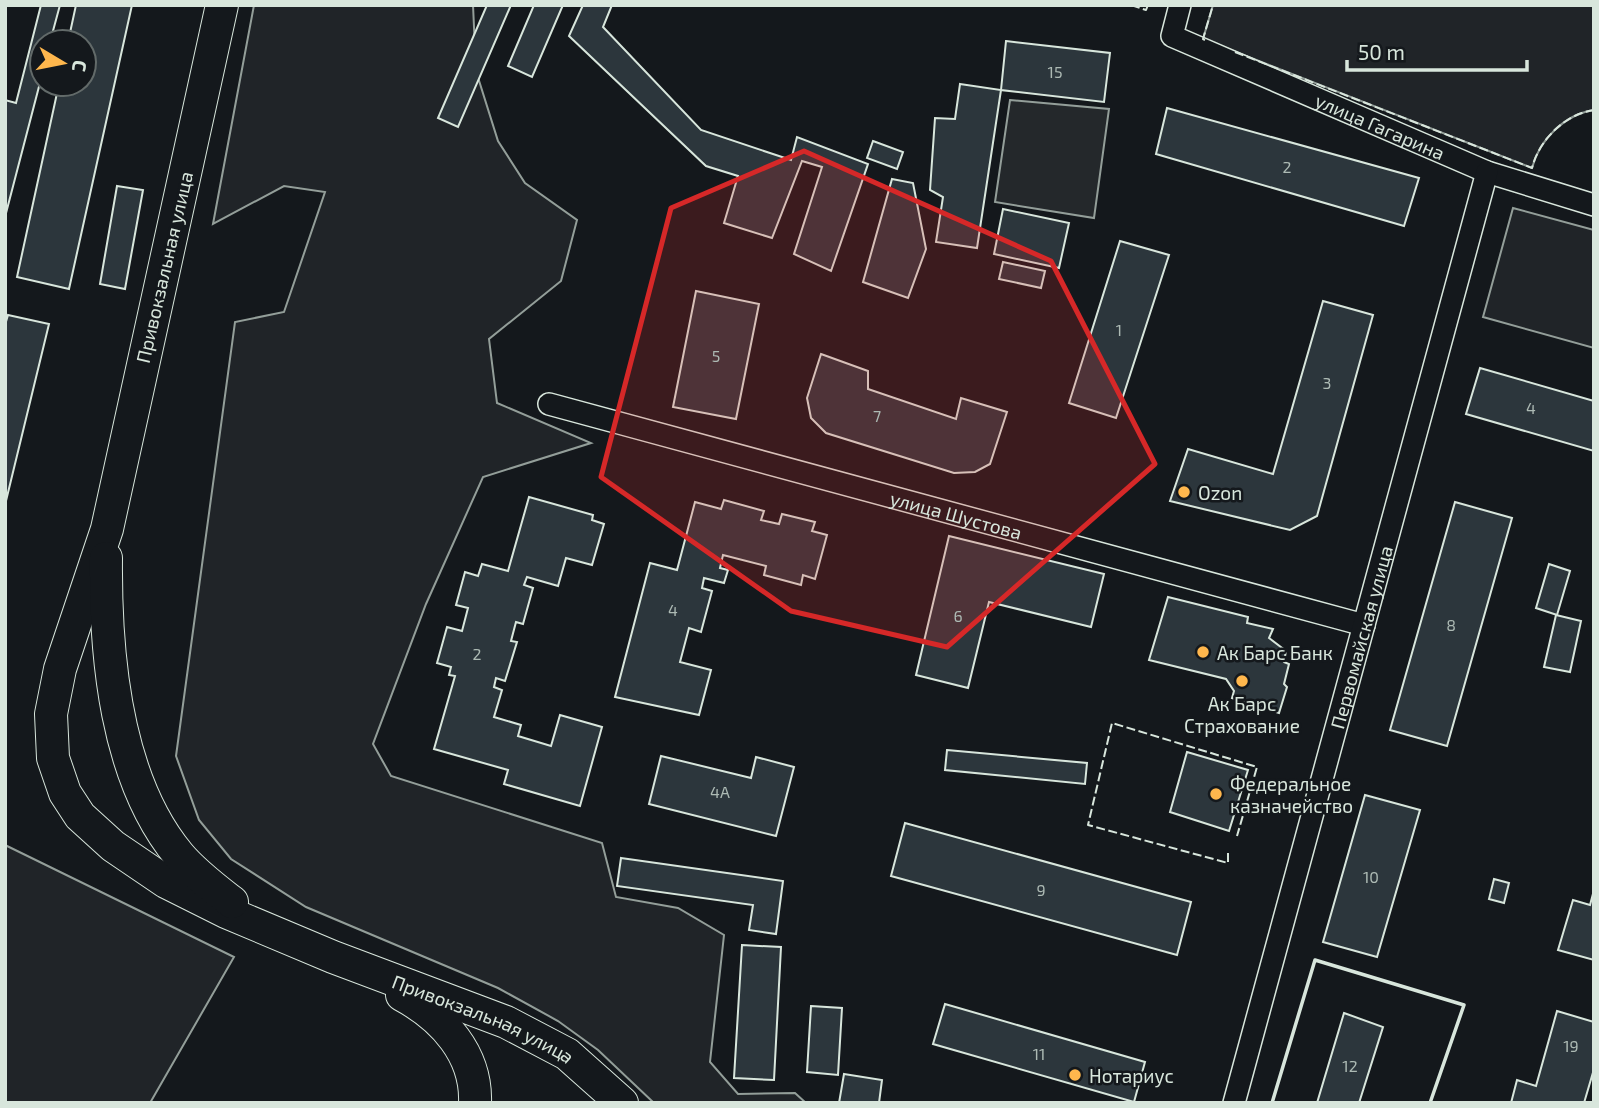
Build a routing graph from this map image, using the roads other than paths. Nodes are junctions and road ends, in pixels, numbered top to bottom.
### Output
1 (222, 5) edge
2 (1180, 5) edge
3 (1487, 172) junction
4 (1594, 205) edge
5 (549, 404) dead end
6 (107, 529) junction
7 (1364, 625) junction
8 (263, 926) junction
9 (333, 957) junction
10 (475, 1103) edge
11 (622, 1103) edge
12 (1234, 1103) edge

1 - 6 main road, Привокзальная улица
2 - 3 street, улица Гагарина
3 - 4 street, улица Гагарина
3 - 7 street, Первомайская улица
5 - 7 street, улица Шустова
6 - 8 main road
6 - 8 main road
7 - 12 street, Первомайская улица
8 - 9 main road
9 - 10 main road
9 - 11 main road, Привокзальная улица

